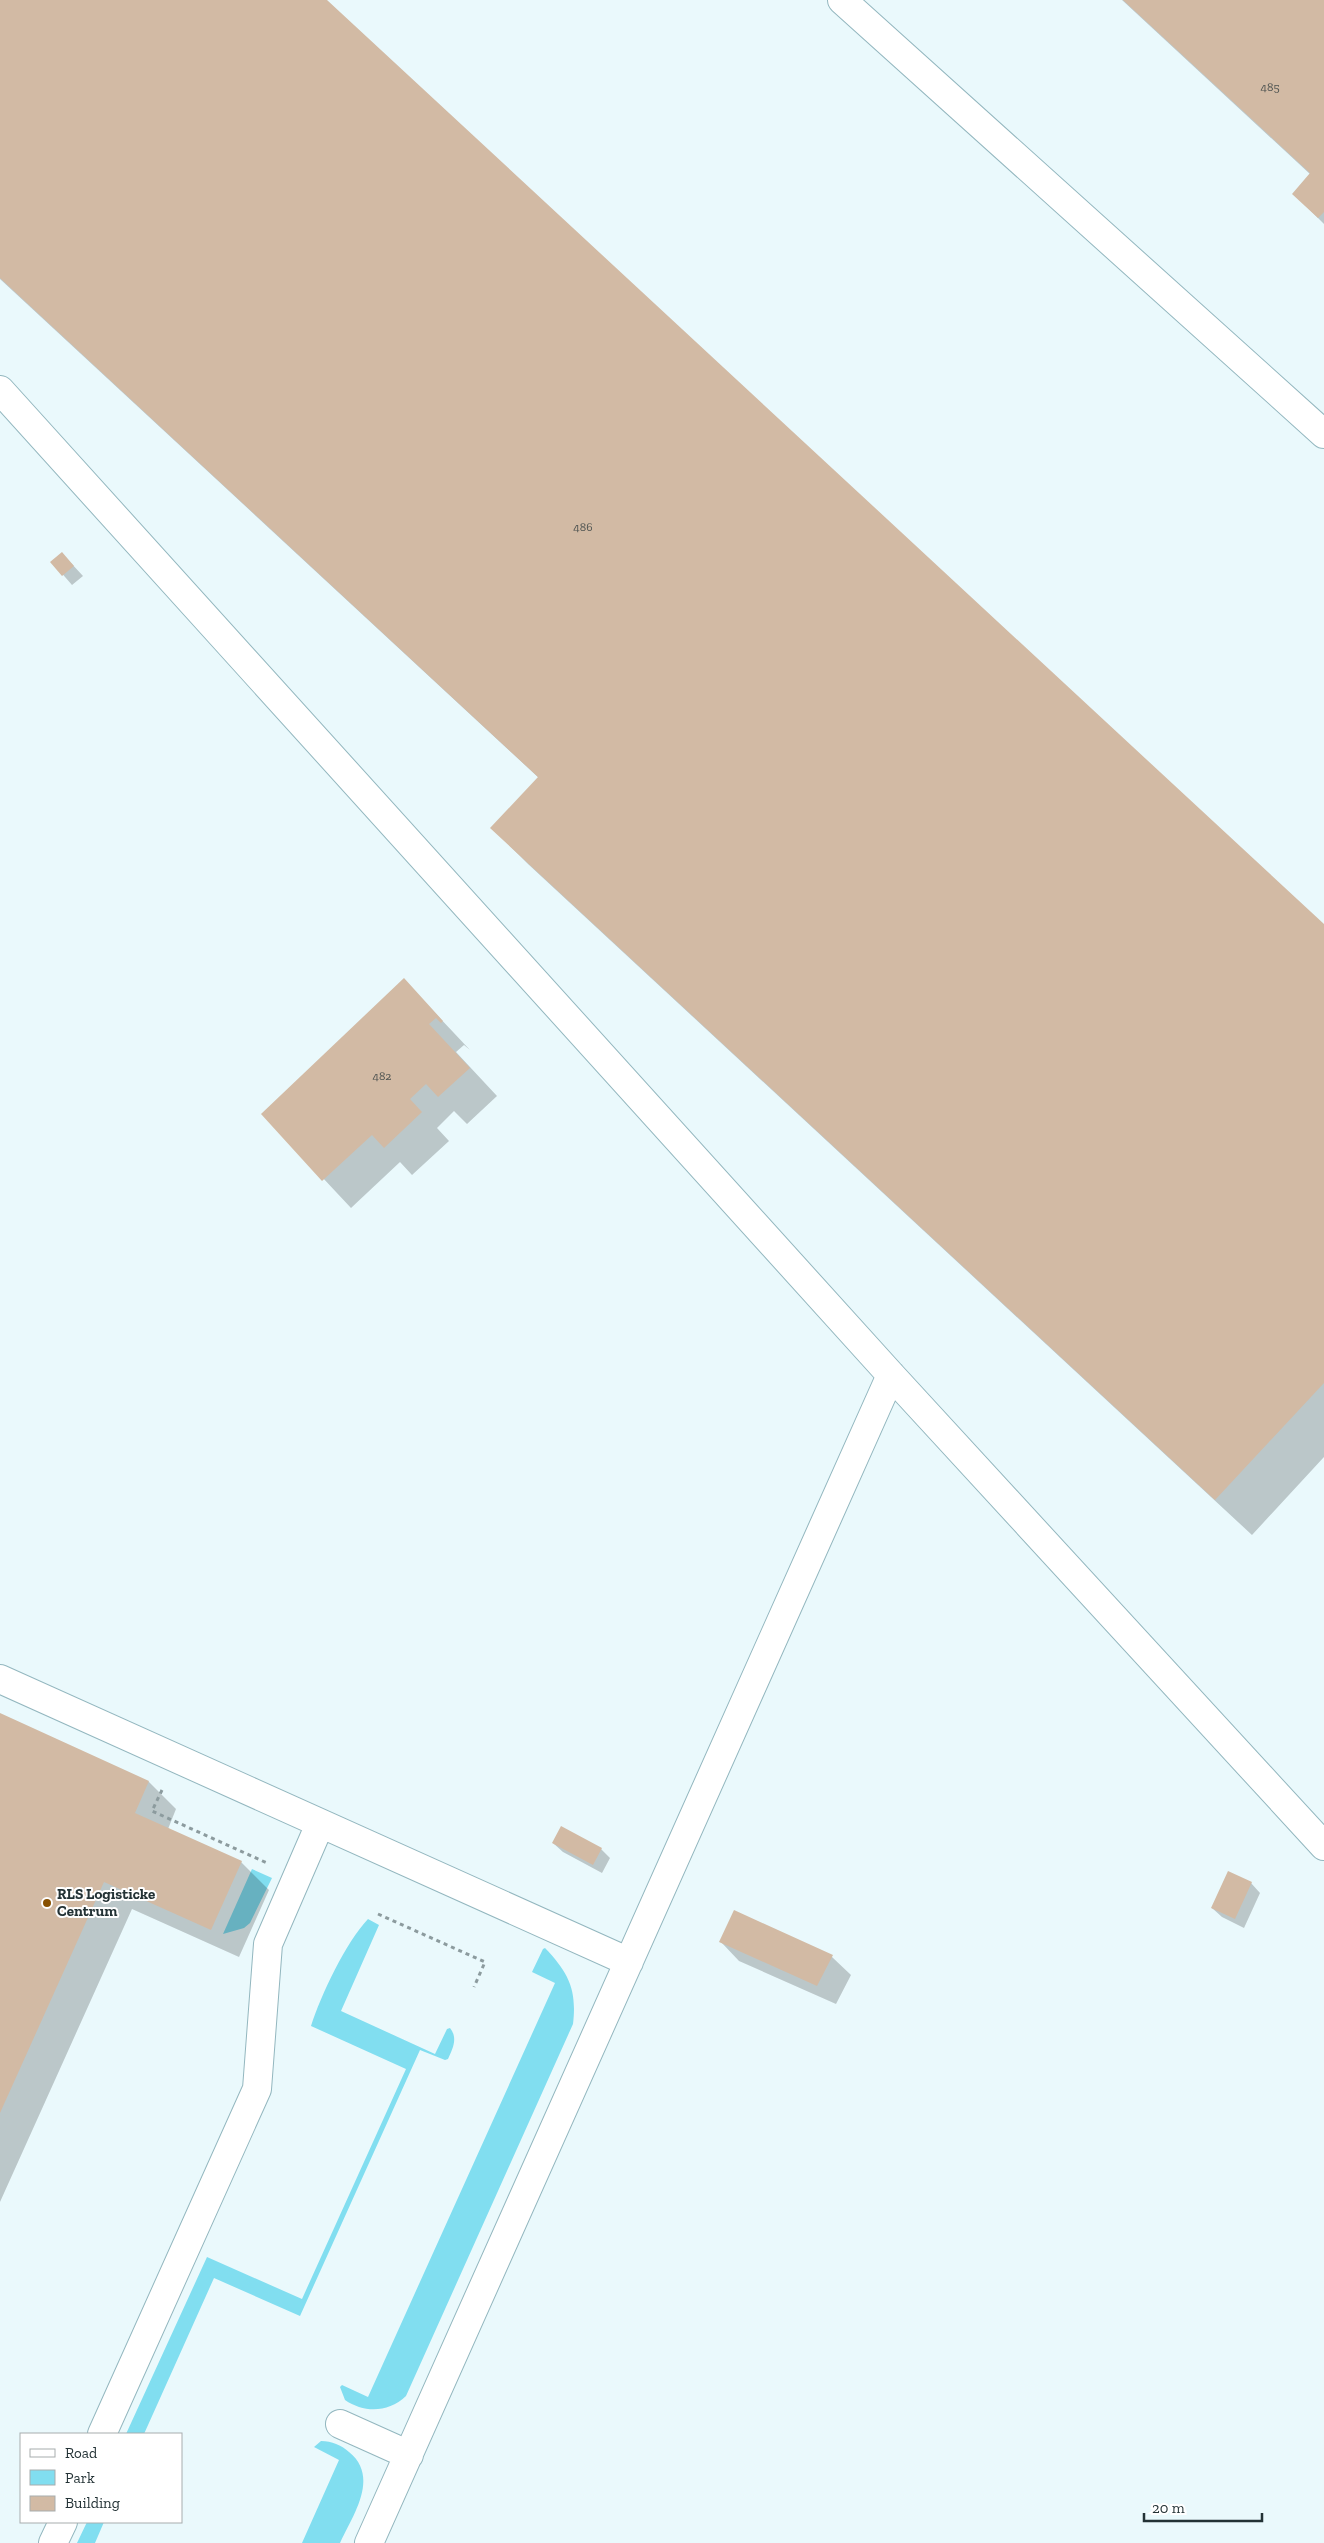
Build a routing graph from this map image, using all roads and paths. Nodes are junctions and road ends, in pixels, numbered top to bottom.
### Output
1 (842, 0) edge
2 (0, 390) edge
3 (1324, 434) edge
4 (891, 1375) junction
5 (0, 1678) edge
6 (165, 1783) dead end
7 (320, 1824) junction
8 (1322, 1839) edge
9 (276, 1868) dead end
10 (378, 1914) dead end
11 (629, 1962) junction
12 (474, 1987) dead end
13 (340, 2424) dead end
14 (102, 2433) edge
15 (409, 2455) junction
16 (63, 2523) edge
17 (53, 2543) edge
18 (369, 2543) edge

1 - 3 street
2 - 4 street
4 - 8 street
4 - 11 street
5 - 7 street
6 - 9 path
7 - 11 street
7 - 14 street
10 - 12 path
11 - 15 street
13 - 15 street
15 - 18 street
16 - 17 street

